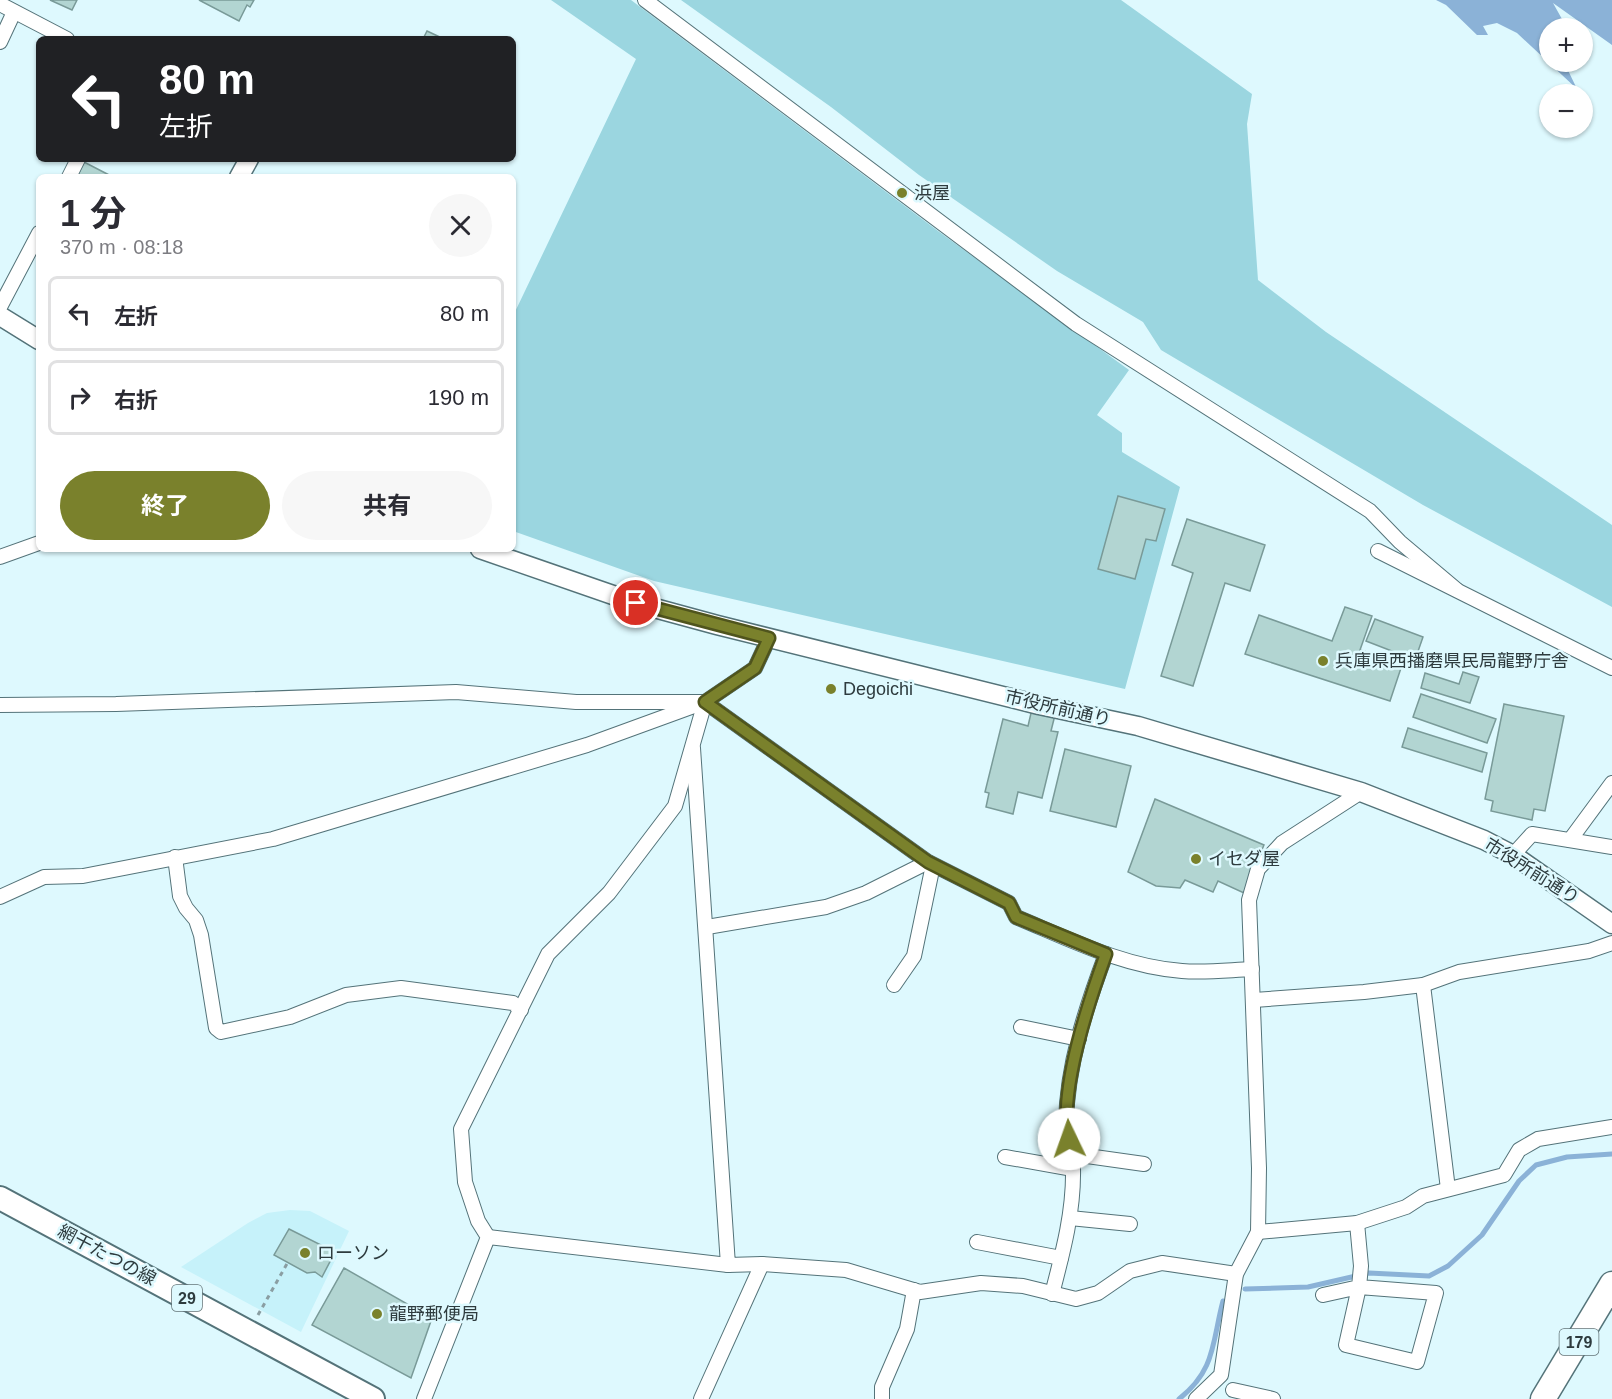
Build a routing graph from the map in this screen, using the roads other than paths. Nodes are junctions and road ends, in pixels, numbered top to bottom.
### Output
1 (645, 0) edge
2 (0, 4) edge
3 (14, 12) junction
4 (61, 36) edge
5 (0, 42) edge
6 (36, 239) edge
7 (0, 307) edge
8 (0, 316) edge
9 (36, 338) edge
10 (36, 544) edge
11 (1378, 551) dead end
12 (489, 552) edge
13 (0, 557) edge
14 (1457, 590) junction
15 (769, 638) junction
16 (1612, 668) edge
17 (705, 702) junction
18 (0, 705) edge
19 (693, 748) junction
20 (1612, 783) edge
21 (1361, 792) junction
22 (1570, 840) junction
23 (1612, 847) edge
24 (1513, 855) junction
25 (175, 857) junction
26 (931, 863) junction
27 (0, 897) edge
28 (1612, 924) edge
29 (707, 927) junction
30 (1612, 943) edge
31 (1106, 954) junction
32 (1252, 969) junction
33 (894, 985) dead end
34 (1423, 985) junction
35 (1254, 1000) junction
36 (521, 1010) junction
37 (1021, 1027) dead end
38 (1079, 1039) junction
39 (1612, 1127) edge
40 (1073, 1154) junction
41 (1005, 1157) dead end
42 (1144, 1164) dead end
43 (1073, 1169) junction
44 (1448, 1189) junction
45 (0, 1198) edge
46 (1070, 1218) junction
47 (1357, 1223) junction
48 (1130, 1224) dead end
49 (1258, 1232) junction
50 (488, 1237) junction
51 (977, 1242) dead end
52 (1061, 1258) junction
53 (762, 1264) junction
54 (728, 1265) junction
55 (1236, 1274) junction
56 (1612, 1284) edge
57 (1359, 1287) junction
58 (914, 1290) junction
59 (1052, 1294) junction
60 (1323, 1295) dead end
61 (1221, 1375) junction
62 (1233, 1394) edge
63 (373, 1399) edge
64 (424, 1399) edge
65 (701, 1399) edge
66 (882, 1399) edge
67 (1196, 1399) edge
68 (1273, 1399) edge
69 (1543, 1399) edge

1 - 14 street
2 - 3 street
3 - 4 street
3 - 5 street
6 - 7 street
8 - 9 street
10 - 13 street
11 - 14 street
12 - 15 street, 市役所前通り
14 - 16 street
15 - 17 street
15 - 21 street, 市役所前通り
17 - 18 street
17 - 19 street
17 - 25 street
17 - 26 street
19 - 29 street
19 - 36 street
20 - 22 street
21 - 24 street, 市役所前通り
21 - 32 street
22 - 23 street
22 - 24 street
24 - 28 street, 市役所前通り
25 - 27 street
25 - 36 street
26 - 29 street
26 - 31 street
26 - 33 street
29 - 54 street
30 - 34 street
31 - 32 street
31 - 38 street
32 - 35 street
34 - 35 street
34 - 44 street
35 - 49 street
36 - 50 street
37 - 38 street
38 - 40 street
39 - 44 street
40 - 42 street
40 - 43 street
41 - 43 street
43 - 46 street
44 - 47 street
45 - 63 main road, 網干たつの線 / 29
46 - 48 street
46 - 52 street
47 - 49 street
47 - 57 street
49 - 55 street
50 - 54 street
50 - 64 street
51 - 52 street
52 - 59 street
53 - 54 street
53 - 58 street
53 - 65 street
55 - 59 street
55 - 61 street
56 - 69 highway, 179
57 - 57 street
57 - 60 street
58 - 59 street
58 - 66 street
61 - 62 street
61 - 67 street
62 - 68 street

